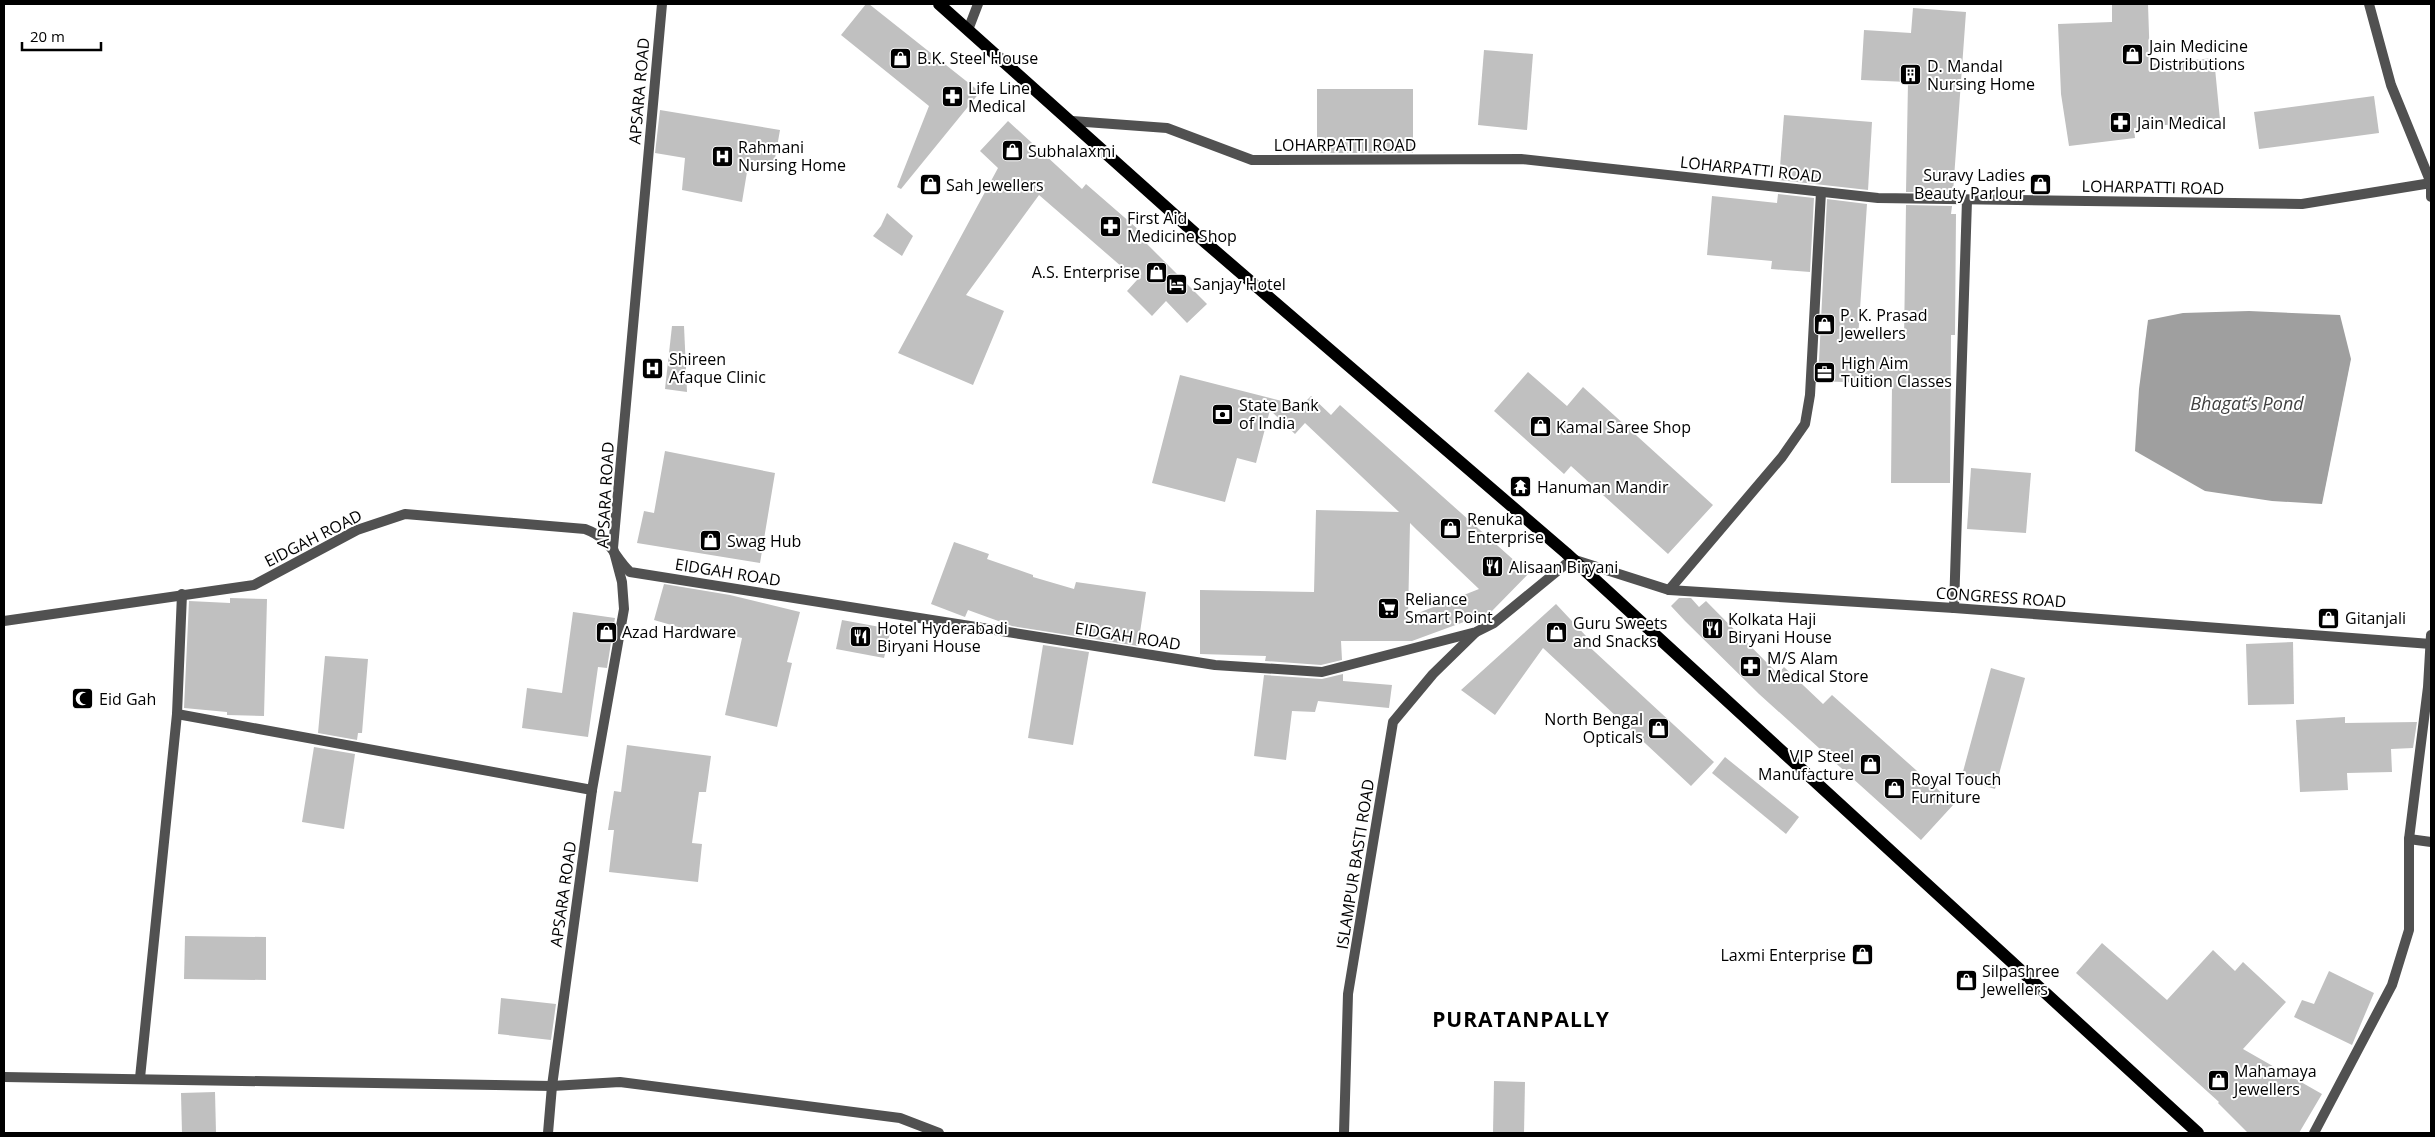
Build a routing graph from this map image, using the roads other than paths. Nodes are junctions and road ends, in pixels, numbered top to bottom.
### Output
1 (662, 4) edge
2 (939, 4) edge
3 (978, 4) edge
4 (2369, 4) edge
5 (968, 30) junction
6 (1072, 121) junction
7 (2431, 185) edge
8 (1821, 192) junction
9 (2431, 197) edge
10 (1967, 200) junction
11 (613, 548) junction
12 (1572, 559) junction
13 (1669, 590) junction
14 (182, 594) junction
15 (1954, 608) junction
16 (4, 621) edge
17 (1476, 632) junction
18 (2431, 635) edge
19 (2431, 644) edge
20 (177, 714) junction
21 (592, 790) junction
22 (2409, 839) junction
23 (2431, 842) edge
24 (4, 1077) edge
25 (140, 1078) junction
26 (552, 1086) junction
27 (548, 1133) edge
28 (939, 1133) edge
29 (1344, 1133) edge
30 (2198, 1133) edge
31 (2314, 1133) edge

1 - 11 street, APSARA ROAD
2 - 5 main road
3 - 5 street
4 - 7 street
5 - 6 main road
6 - 8 street, LOHARPATTI ROAD
6 - 12 main road
7 - 9 street
7 - 10 street, LOHARPATTI ROAD
8 - 10 street, LOHARPATTI ROAD
8 - 13 street
10 - 15 street
11 - 14 street, EIDGAH ROAD
11 - 17 street, EIDGAH ROAD
11 - 21 street, APSARA ROAD
12 - 13 street, CONGRESS ROAD
12 - 17 street
12 - 30 main road
13 - 15 street, CONGRESS ROAD
14 - 16 street, EIDGAH ROAD
14 - 20 street
15 - 19 street, CONGRESS ROAD
17 - 29 street, ISLAMPUR BASTI ROAD
18 - 19 street
19 - 22 street
20 - 21 street
20 - 25 street
21 - 26 street, APSARA ROAD
22 - 23 street
22 - 31 street
24 - 25 street
25 - 26 street
26 - 27 street, APSARA ROAD
26 - 28 street

